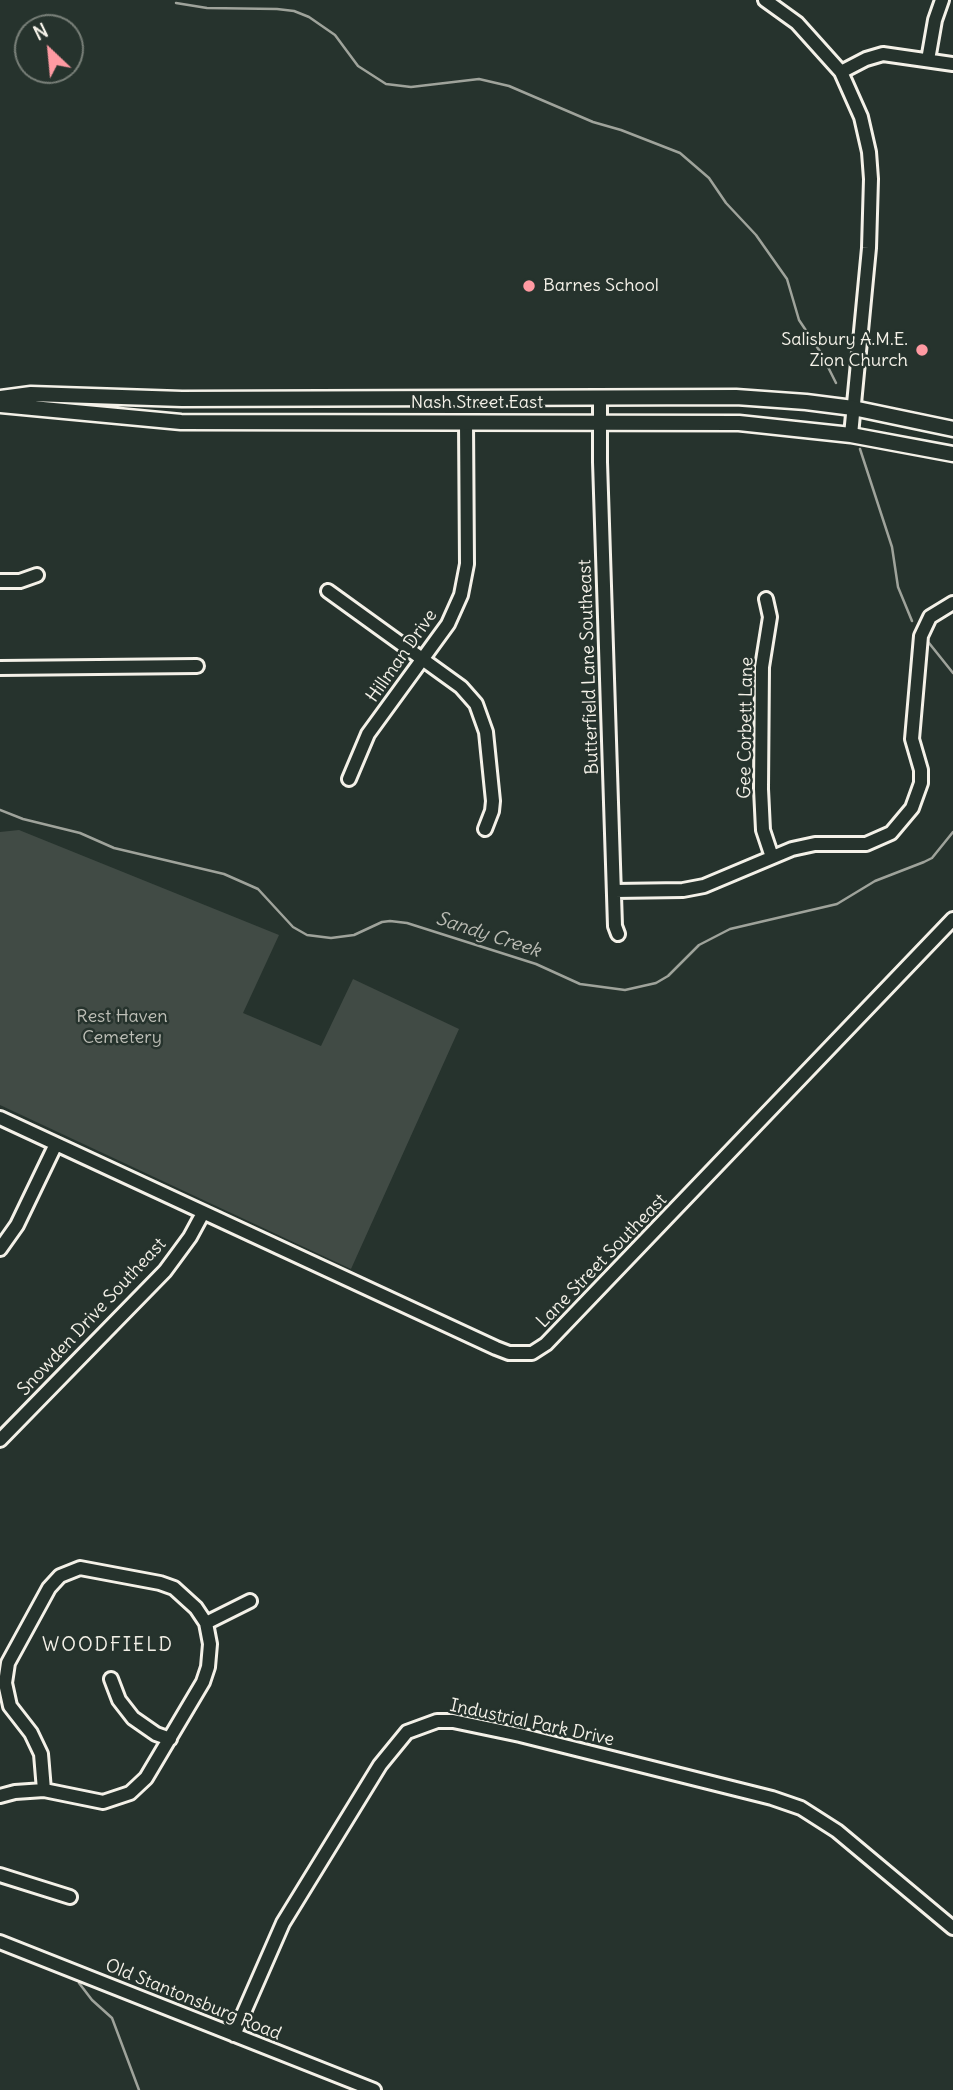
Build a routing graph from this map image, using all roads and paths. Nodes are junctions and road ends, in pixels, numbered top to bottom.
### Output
1 (766, 0) edge
2 (942, 0) edge
3 (929, 60) junction
4 (953, 64) edge
5 (841, 72) junction
6 (600, 397) junction
7 (0, 398) edge
8 (0, 405) edge
9 (853, 408) junction
10 (466, 422) junction
11 (600, 422) junction
12 (953, 429) edge
13 (851, 435) junction
14 (953, 454) edge
15 (37, 575) dead end
16 (0, 581) edge
17 (328, 591) dead end
18 (766, 599) dead end
19 (953, 603) edge
20 (422, 659) junction
21 (197, 666) dead end
22 (0, 668) edge
23 (349, 779) dead end
24 (485, 829) dead end
25 (772, 856) junction
26 (615, 891) junction
27 (953, 919) edge
28 (618, 934) dead end
29 (0, 1118) edge
30 (55, 1144) junction
31 (203, 1213) junction
32 (0, 1249) edge
33 (0, 1440) edge
34 (250, 1601) dead end
35 (206, 1623) junction
36 (111, 1679) dead end
37 (170, 1739) junction
38 (44, 1790) junction
39 (0, 1796) edge
40 (0, 1875) edge
41 (70, 1897) dead end
42 (953, 1928) edge
43 (0, 1942) edge
44 (234, 2035) junction
45 (374, 2090) edge

1 - 5 street
2 - 3 street
3 - 4 street
3 - 5 street
5 - 9 street
6 - 7 main road, Nash Street East
6 - 9 main road, Nash Street East
6 - 11 street, Butterfield Lane Southeast
8 - 10 main road, Nash Street East
9 - 12 main road, Nash Street East
9 - 13 street
10 - 11 main road, Nash Street East
10 - 20 street, Hillman Drive
11 - 13 main road, Nash Street East
11 - 26 street, Butterfield Lane Southeast
13 - 14 main road, Nash Street East
15 - 16 street
17 - 20 street
18 - 25 street, Gee Corbett Lane
19 - 25 street
20 - 23 street, Hillman Drive
20 - 24 street
21 - 22 street
25 - 26 street
26 - 28 street, Butterfield Lane Southeast
27 - 31 street, Lane Street Southeast
29 - 30 street, Lane Street Southeast
30 - 31 street, Lane Street Southeast
30 - 32 street
31 - 33 street, Snowden Drive Southeast
34 - 35 street
35 - 37 street
35 - 38 street
36 - 37 street
37 - 38 street
38 - 39 street
40 - 41 street
42 - 44 street, Industrial Park Drive
43 - 44 street, Old Stantonsburg Road
44 - 45 street, Old Stantonsburg Road

